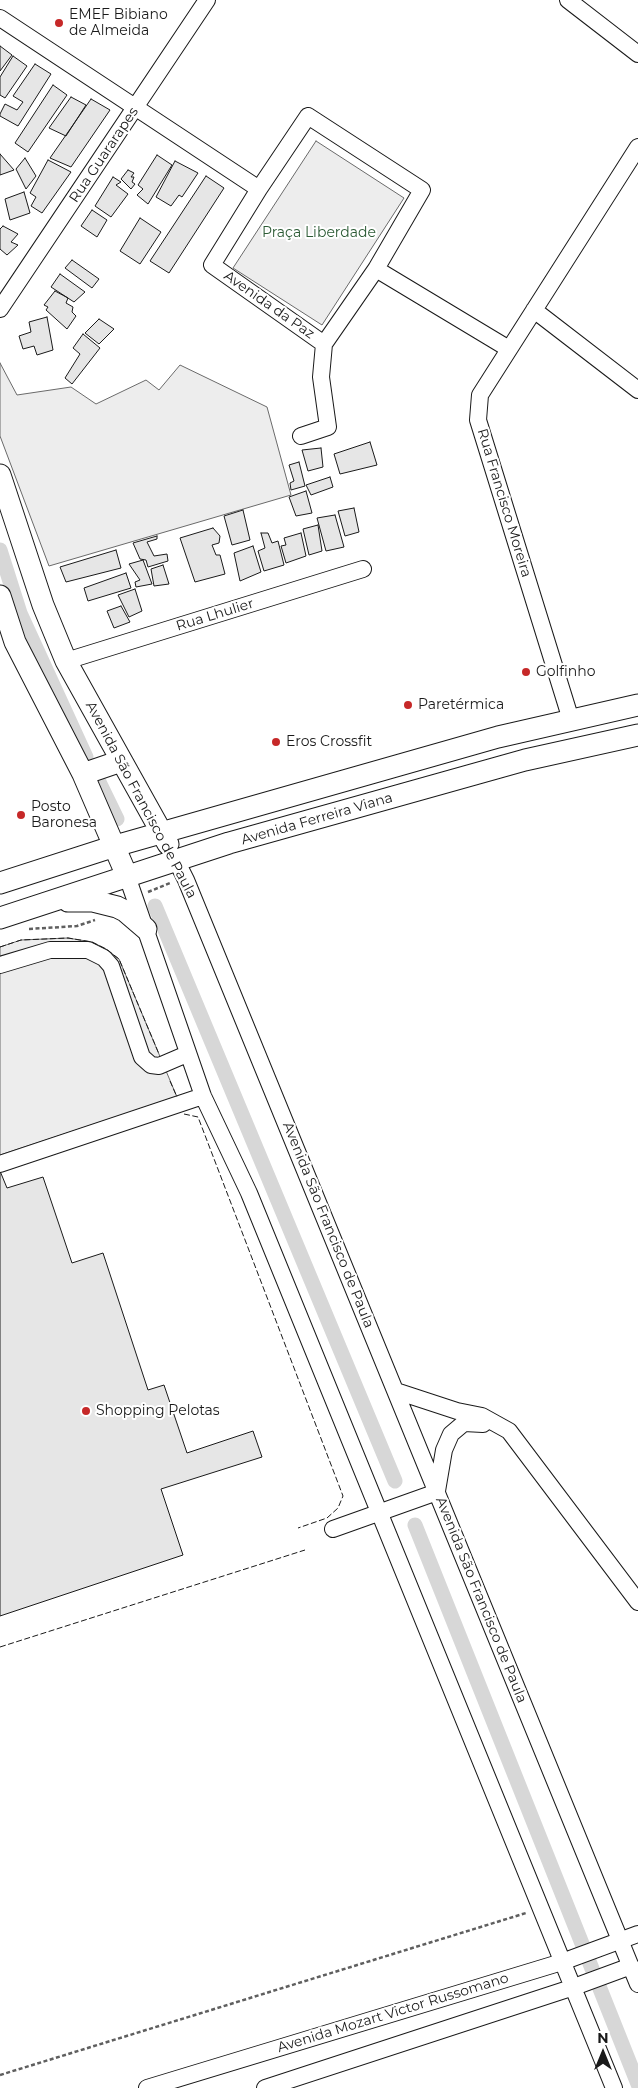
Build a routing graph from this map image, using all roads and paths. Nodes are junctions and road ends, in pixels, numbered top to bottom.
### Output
1 (207, 0) edge
2 (568, 0) edge
3 (0, 18) edge
4 (638, 54) edge
5 (137, 107) junction
6 (638, 147) edge
7 (259, 189) junction
8 (376, 269) junction
9 (0, 309) edge
10 (534, 310) junction
11 (324, 344) junction
12 (509, 349) junction
13 (638, 390) edge
14 (301, 436) dead end
15 (0, 475) edge
16 (363, 569) dead end
17 (0, 596) edge
18 (66, 661) junction
19 (638, 705) edge
20 (571, 720) junction
21 (638, 736) edge
22 (118, 756) junction
23 (81, 770) junction
24 (162, 833) junction
25 (116, 846) junction
26 (176, 860) junction
27 (127, 876) junction
28 (0, 883) edge
29 (50, 902) junction
30 (0, 918) edge
31 (146, 930) junction
32 (0, 965) edge
33 (187, 1054) junction
34 (204, 1096) junction
35 (0, 1164) edge
36 (396, 1391) junction
37 (518, 1442) junction
38 (430, 1494) junction
39 (384, 1512) junction
40 (334, 1529) dead end
41 (638, 1602) edge
42 (541, 1907) junction
43 (638, 1934) edge
44 (638, 1940) edge
45 (620, 1941) junction
46 (569, 1959) junction
47 (624, 1969) junction
48 (638, 1984) edge
49 (580, 1985) junction
50 (0, 2075) edge
51 (147, 2088) edge
52 (265, 2088) edge
53 (614, 2088) edge

1 - 5 street, Rua Guararapes
2 - 4 street
3 - 5 street
5 - 7 street
5 - 9 street, Rua Guararapes
6 - 10 street, Rua Francisco Moreira
7 - 8 street, Avenida da Paz
7 - 11 street, Avenida da Paz
8 - 11 street, Avenida da Paz
8 - 12 street
10 - 12 street, Rua Francisco Moreira
10 - 13 street
11 - 14 street
12 - 20 street, Rua Francisco Moreira
15 - 18 main road, Avenida São Francisco de Paula
16 - 18 street, Rua Lhulier
17 - 23 main road
18 - 22 main road, Avenida São Francisco de Paula
19 - 20 main road, Avenida Ferreira Viana
20 - 24 main road, Avenida Ferreira Viana
21 - 26 main road, Avenida Ferreira Viana
22 - 23 main road
22 - 24 main road, Avenida São Francisco de Paula
23 - 25 main road
24 - 25 main road, Avenida Ferreira Viana
24 - 26 main road, Avenida São Francisco de Paula
25 - 27 main road
25 - 28 main road, Avenida Ferreira Viana
26 - 27 main road, Avenida Ferreira Viana
26 - 36 street, Avenida São Francisco de Paula
27 - 29 main road, Avenida Ferreira Viana
27 - 31 street
29 - 30 main road, Avenida Ferreira Viana
29 - 31 main road
31 - 33 street
32 - 33 street
33 - 34 street
34 - 35 street
34 - 39 street
36 - 37 street
36 - 38 street, Avenida São Francisco de Paula
37 - 38 street
37 - 41 street
38 - 39 street
38 - 45 street, Avenida São Francisco de Paula
39 - 40 street
39 - 42 street
42 - 46 street
42 - 50 path
43 - 45 street, Avenida Mozart Victor Russomano
44 - 47 street
45 - 46 street, Avenida Mozart Victor Russomano
45 - 47 street, Avenida São Francisco de Paula
46 - 49 street
46 - 51 street, Avenida Mozart Victor Russomano
47 - 48 street, Avenida São Francisco de Paula
47 - 49 street
49 - 52 street
49 - 53 street

